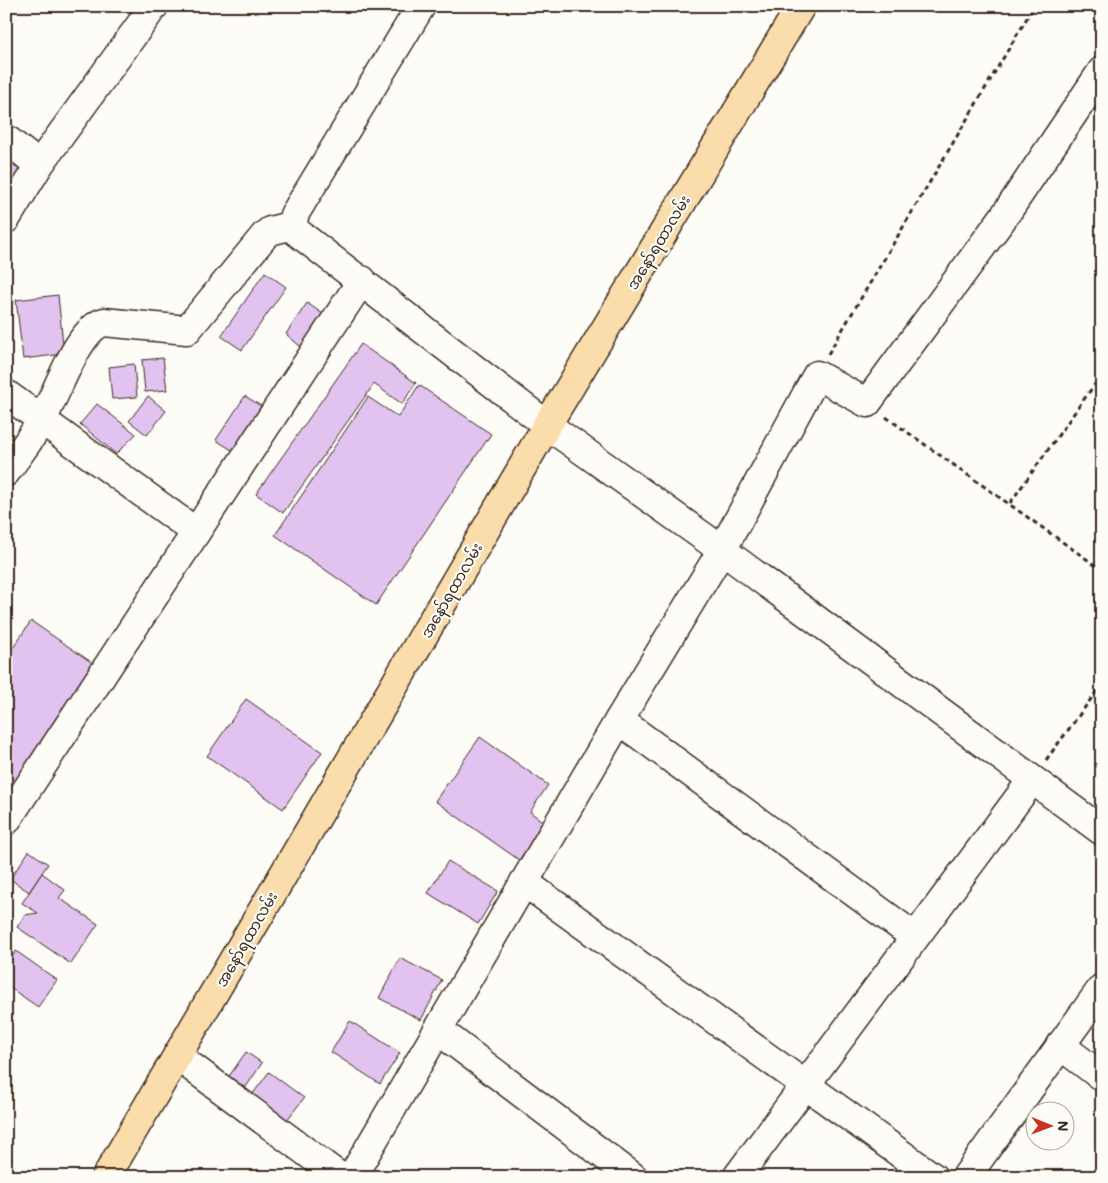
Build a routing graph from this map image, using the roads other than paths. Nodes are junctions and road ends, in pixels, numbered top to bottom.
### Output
1 (154, 6) edge
2 (421, 6) edge
3 (801, 6) edge
4 (1102, 71) edge
5 (6, 139) edge
6 (39, 165) junction
7 (6, 220) edge
8 (293, 225) junction
9 (362, 280) junction
10 (6, 394) edge
11 (41, 421) junction
12 (547, 426) junction
13 (6, 472) edge
14 (196, 532) junction
15 (722, 550) junction
16 (619, 720) junction
17 (1032, 780) junction
18 (6, 821) edge
19 (1102, 831) edge
20 (524, 882) junction
21 (915, 937) junction
22 (1102, 988) edge
23 (438, 1030) junction
24 (1060, 1045) junction
25 (178, 1056) junction
26 (1102, 1077) edge
27 (805, 1085) junction
28 (106, 1177) edge
29 (340, 1177) edge
30 (352, 1177) edge
31 (633, 1177) edge
32 (737, 1177) edge
33 (933, 1177) edge
34 (966, 1177) edge

1 - 6 street
2 - 8 street
3 - 12 main road, အနော်ရထာလမ်း
4 - 15 street
5 - 6 street
6 - 7 street
8 - 9 street
8 - 11 street
9 - 12 street
9 - 14 street
10 - 11 street
11 - 13 street
11 - 14 street
12 - 15 street
12 - 25 main road, အနော်ရထာလမ်း
14 - 18 street
15 - 16 street
15 - 17 street
16 - 20 street
16 - 21 street
17 - 19 street
17 - 21 street
20 - 23 street
20 - 27 street
21 - 27 street
22 - 24 street
23 - 30 street
23 - 31 street
24 - 26 street
24 - 34 street
25 - 28 main road, အနော်ရထာလမ်း
25 - 29 street
27 - 32 street
27 - 33 street

